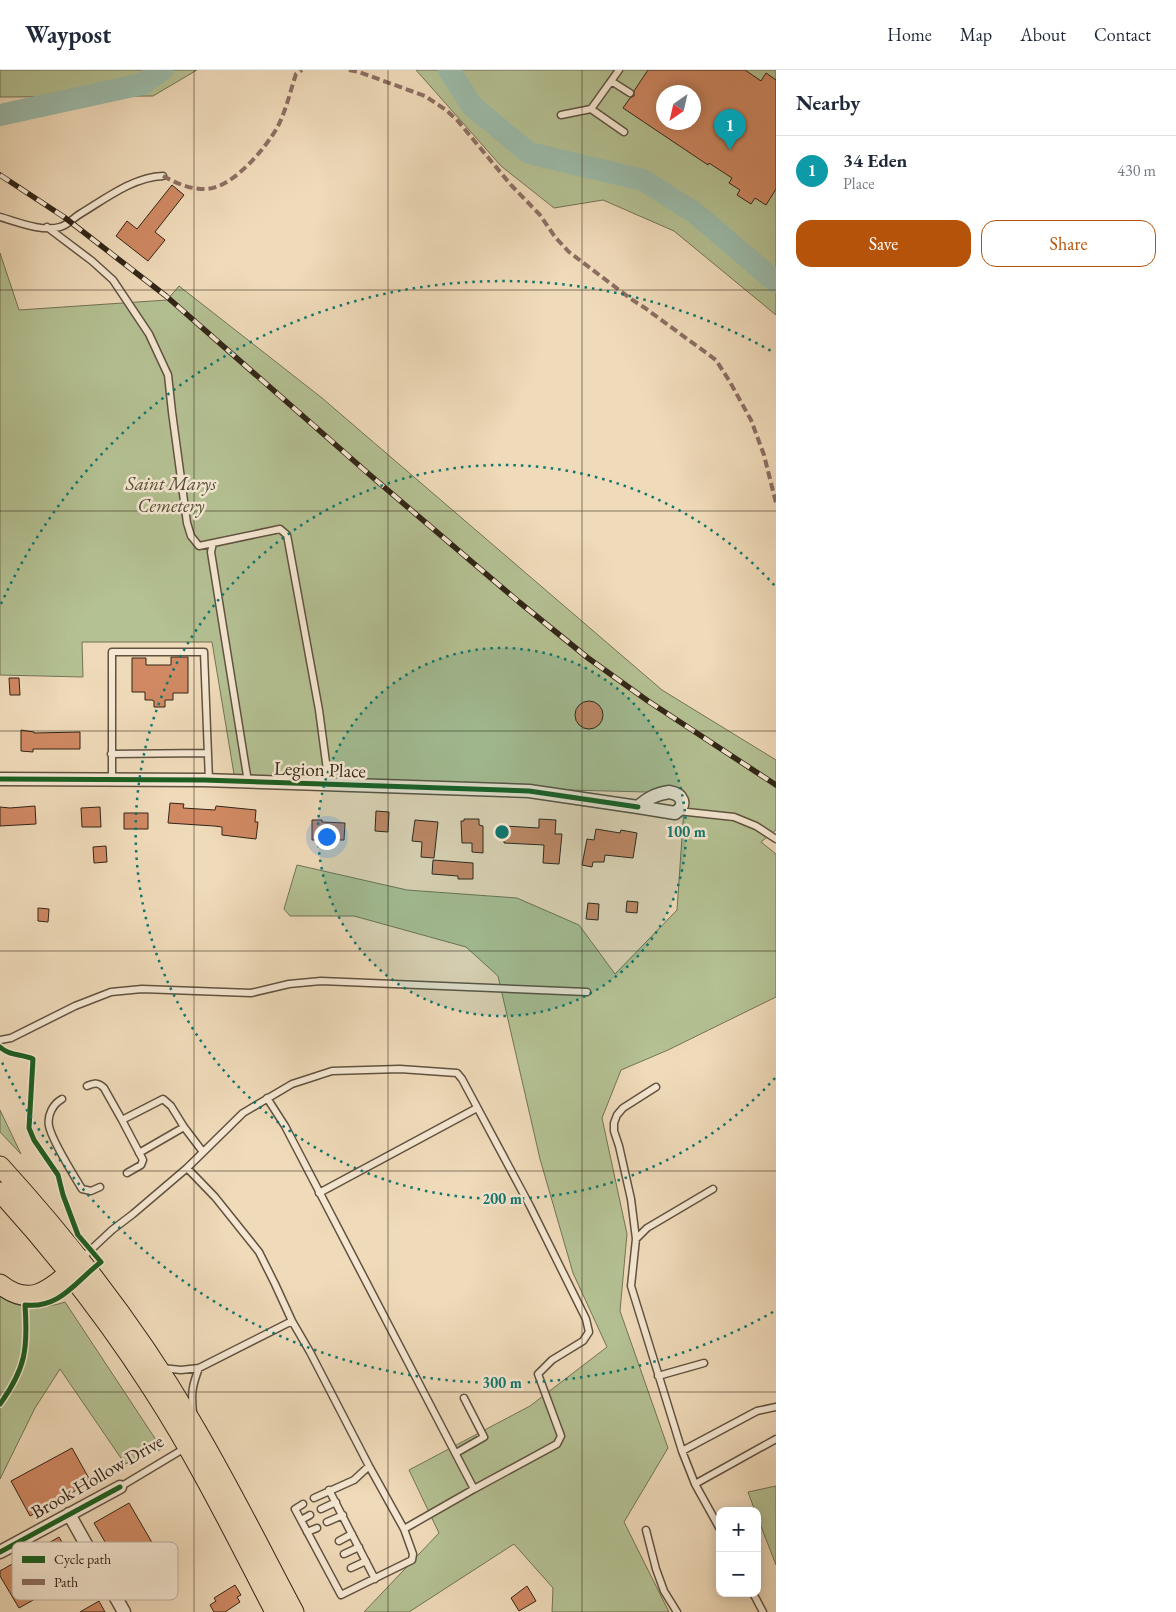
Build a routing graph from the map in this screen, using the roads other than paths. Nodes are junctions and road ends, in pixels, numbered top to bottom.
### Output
1 (619, 70) edge
2 (611, 81) junction
3 (630, 93) dead end
4 (591, 110) junction
5 (561, 116) dead end
6 (624, 132) dead end
7 (163, 176) dead end
8 (0, 217) edge
9 (47, 227) junction
10 (213, 543) junction
11 (207, 753) junction
12 (111, 754) junction
13 (0, 779) edge
14 (112, 780) junction
15 (209, 781) junction
16 (248, 782) junction
17 (329, 785) junction
18 (638, 807) junction
19 (678, 811) junction
20 (776, 839) edge
21 (587, 992) dead end
22 (0, 1040) edge
23 (88, 1086) dead end
24 (656, 1087) dead end
25 (267, 1098) junction
26 (62, 1099) dead end
27 (478, 1108) junction
28 (122, 1120) junction
29 (184, 1127) junction
30 (139, 1152) junction
31 (203, 1152) junction
32 (0, 1166) edge
33 (187, 1168) junction
34 (128, 1173) dead end
35 (100, 1187) dead end
36 (712, 1189) dead end
37 (0, 1192) edge
38 (319, 1193) junction
39 (636, 1239) junction
40 (74, 1267) junction
41 (0, 1284) edge
42 (292, 1321) junction
43 (704, 1363) dead end
44 (157, 1366) junction
45 (199, 1368) junction
46 (658, 1376) junction
47 (464, 1398) dead end
48 (776, 1407) edge
49 (194, 1426) junction
50 (776, 1439) edge
51 (187, 1446) junction
52 (682, 1451) junction
53 (456, 1453) junction
54 (369, 1466) junction
55 (695, 1484) junction
56 (120, 1487) joint
57 (474, 1489) junction
58 (329, 1490) junction
59 (314, 1498) dead end
60 (336, 1502) junction
61 (304, 1504) dead end
62 (321, 1509) dead end
63 (69, 1514) junction
64 (310, 1515) dead end
65 (342, 1515) junction
66 (301, 1520) junction
67 (327, 1522) dead end
68 (716, 1522) edge
69 (317, 1528) dead end
70 (404, 1529) junction
71 (646, 1530) dead end
72 (307, 1532) junction
73 (352, 1534) junction
74 (338, 1541) dead end
75 (18, 1542) edge
76 (85, 1542) edge
77 (12, 1545) edge
78 (359, 1547) junction
79 (325, 1548) dead end
80 (318, 1551) junction
81 (0, 1552) edge
82 (344, 1554) dead end
83 (332, 1559) dead end
84 (366, 1561) junction
85 (324, 1563) junction
86 (351, 1568) dead end
87 (339, 1574) dead end
88 (332, 1577) junction
89 (375, 1579) junction
90 (755, 1597) edge
91 (117, 1600) edge
92 (758, 1604) junction
93 (124, 1612) edge
94 (275, 1612) edge
95 (294, 1612) edge
96 (677, 1612) edge
97 (757, 1612) edge
98 (763, 1612) edge

1 - 2 lane
2 - 3 lane
2 - 4 lane
4 - 5 lane
4 - 6 lane
7 - 9 lane
8 - 9 lane
9 - 10 lane
10 - 16 lane
10 - 17 lane
11 - 12 lane
11 - 12 lane
11 - 15 lane
12 - 14 lane
13 - 14 street, Legion Place
14 - 15 street, Legion Place
15 - 16 street, Legion Place
16 - 17 street, Legion Place
17 - 18 street, Legion Place
18 - 19 street, Legion Place
18 - 19 street
19 - 20 lane
21 - 22 lane
23 - 28 lane
24 - 39 lane
25 - 27 lane
25 - 31 lane
25 - 38 lane
26 - 35 lane
27 - 38 lane
27 - 57 lane
28 - 29 lane
28 - 30 lane
29 - 30 lane
29 - 31 lane
30 - 34 lane
31 - 33 lane
32 - 40 main road
33 - 40 lane
33 - 42 lane
36 - 39 lane
37 - 40 main road
38 - 53 lane
39 - 46 lane
40 - 41 main road
40 - 44 main road
40 - 51 main road
42 - 45 lane
42 - 54 lane
43 - 46 lane
44 - 45 lane
44 - 49 main road
45 - 49 lane
46 - 52 lane
47 - 53 lane
48 - 52 lane
49 - 95 main road
50 - 55 lane
51 - 56 lane, Brook Hollow Drive
51 - 94 main road
52 - 55 lane
53 - 57 lane
54 - 58 lane
54 - 70 lane
55 - 68 lane
56 - 63 street, Brook Hollow Drive
57 - 70 lane
58 - 59 lane
58 - 60 lane
60 - 62 lane
60 - 65 lane
61 - 66 lane
63 - 75 street, Brook Hollow Drive
63 - 76 street
64 - 66 lane
65 - 67 lane
65 - 73 lane
66 - 72 lane
69 - 72 lane
70 - 89 lane
71 - 96 lane
72 - 80 lane
73 - 74 lane
73 - 78 lane
77 - 81 street, Brook Hollow Drive
78 - 82 lane
78 - 84 lane
79 - 80 lane
80 - 85 lane
83 - 85 lane
84 - 86 lane
84 - 89 lane
85 - 88 lane
87 - 88 lane
88 - 89 lane
90 - 92 lane
91 - 93 street
92 - 97 lane
92 - 98 lane

